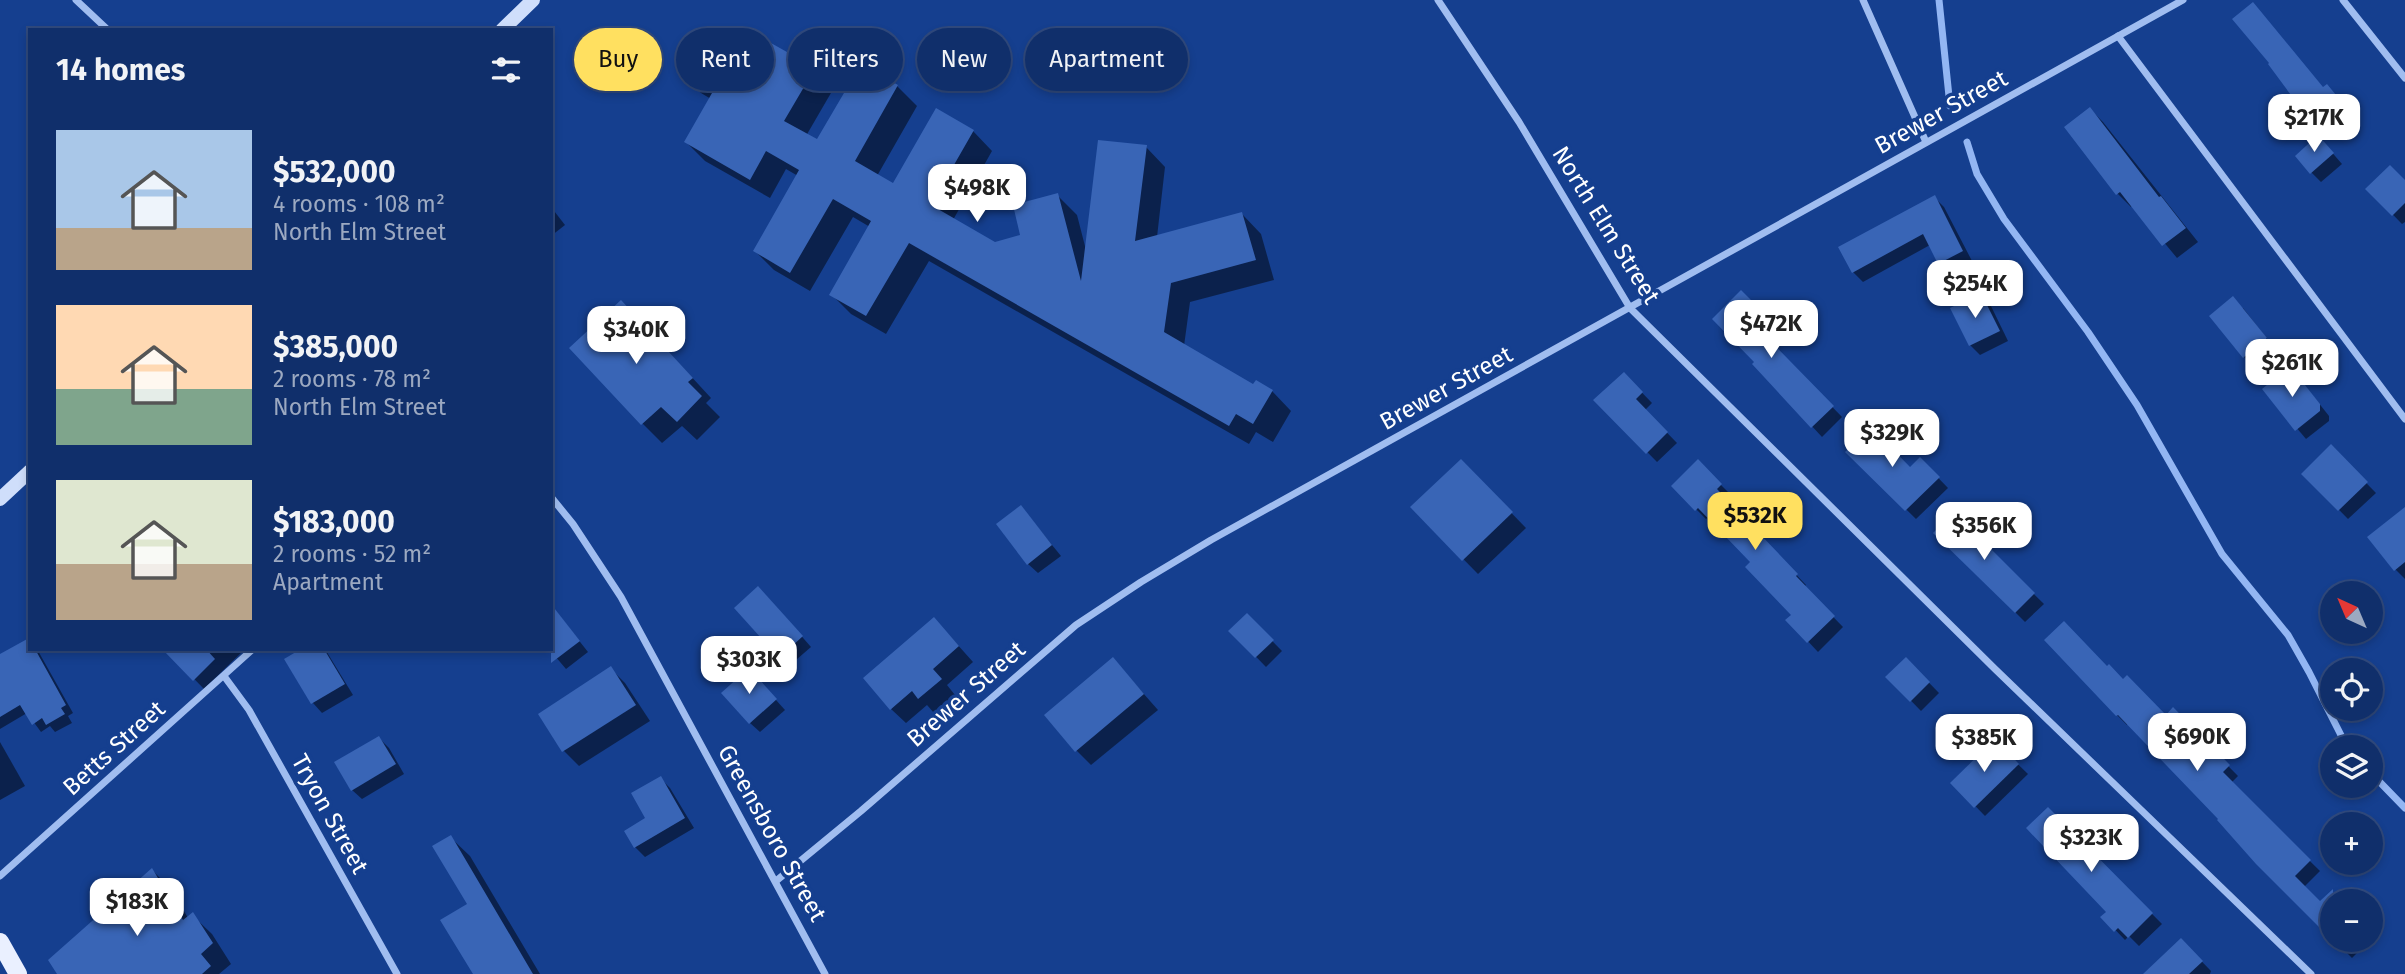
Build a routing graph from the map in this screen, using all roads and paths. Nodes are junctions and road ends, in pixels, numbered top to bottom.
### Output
1 (76, 0) edge
2 (533, 0) edge
3 (1438, 0) edge
4 (1863, 0) edge
5 (2183, 0) edge
6 (2343, 0) edge
7 (105, 28) edge
8 (504, 28) edge
9 (2118, 36) junction
10 (2405, 78) edge
11 (1926, 142) junction
12 (1630, 308) junction
13 (2405, 419) edge
14 (28, 473) edge
15 (0, 499) edge
16 (553, 499) edge
17 (251, 651) edge
18 (224, 676) junction
19 (0, 876) edge
20 (776, 881) junction
21 (0, 942) edge
22 (18, 974) edge
23 (397, 974) edge
24 (825, 974) edge
25 (2311, 974) edge

1 - 7 street
2 - 8 main road
3 - 12 street, North Elm Street
4 - 11 street
5 - 9 street, Brewer Street
6 - 10 street
9 - 11 street, Brewer Street
9 - 13 street
11 - 12 street, Brewer Street
12 - 20 street, Brewer Street
12 - 25 street, North Elm Street
14 - 15 main road
16 - 20 street, Greensboro Street
17 - 18 street, Betts Street
18 - 19 street, Betts Street
18 - 23 street, Tryon Street
20 - 24 street, Greensboro Street
21 - 22 main road

